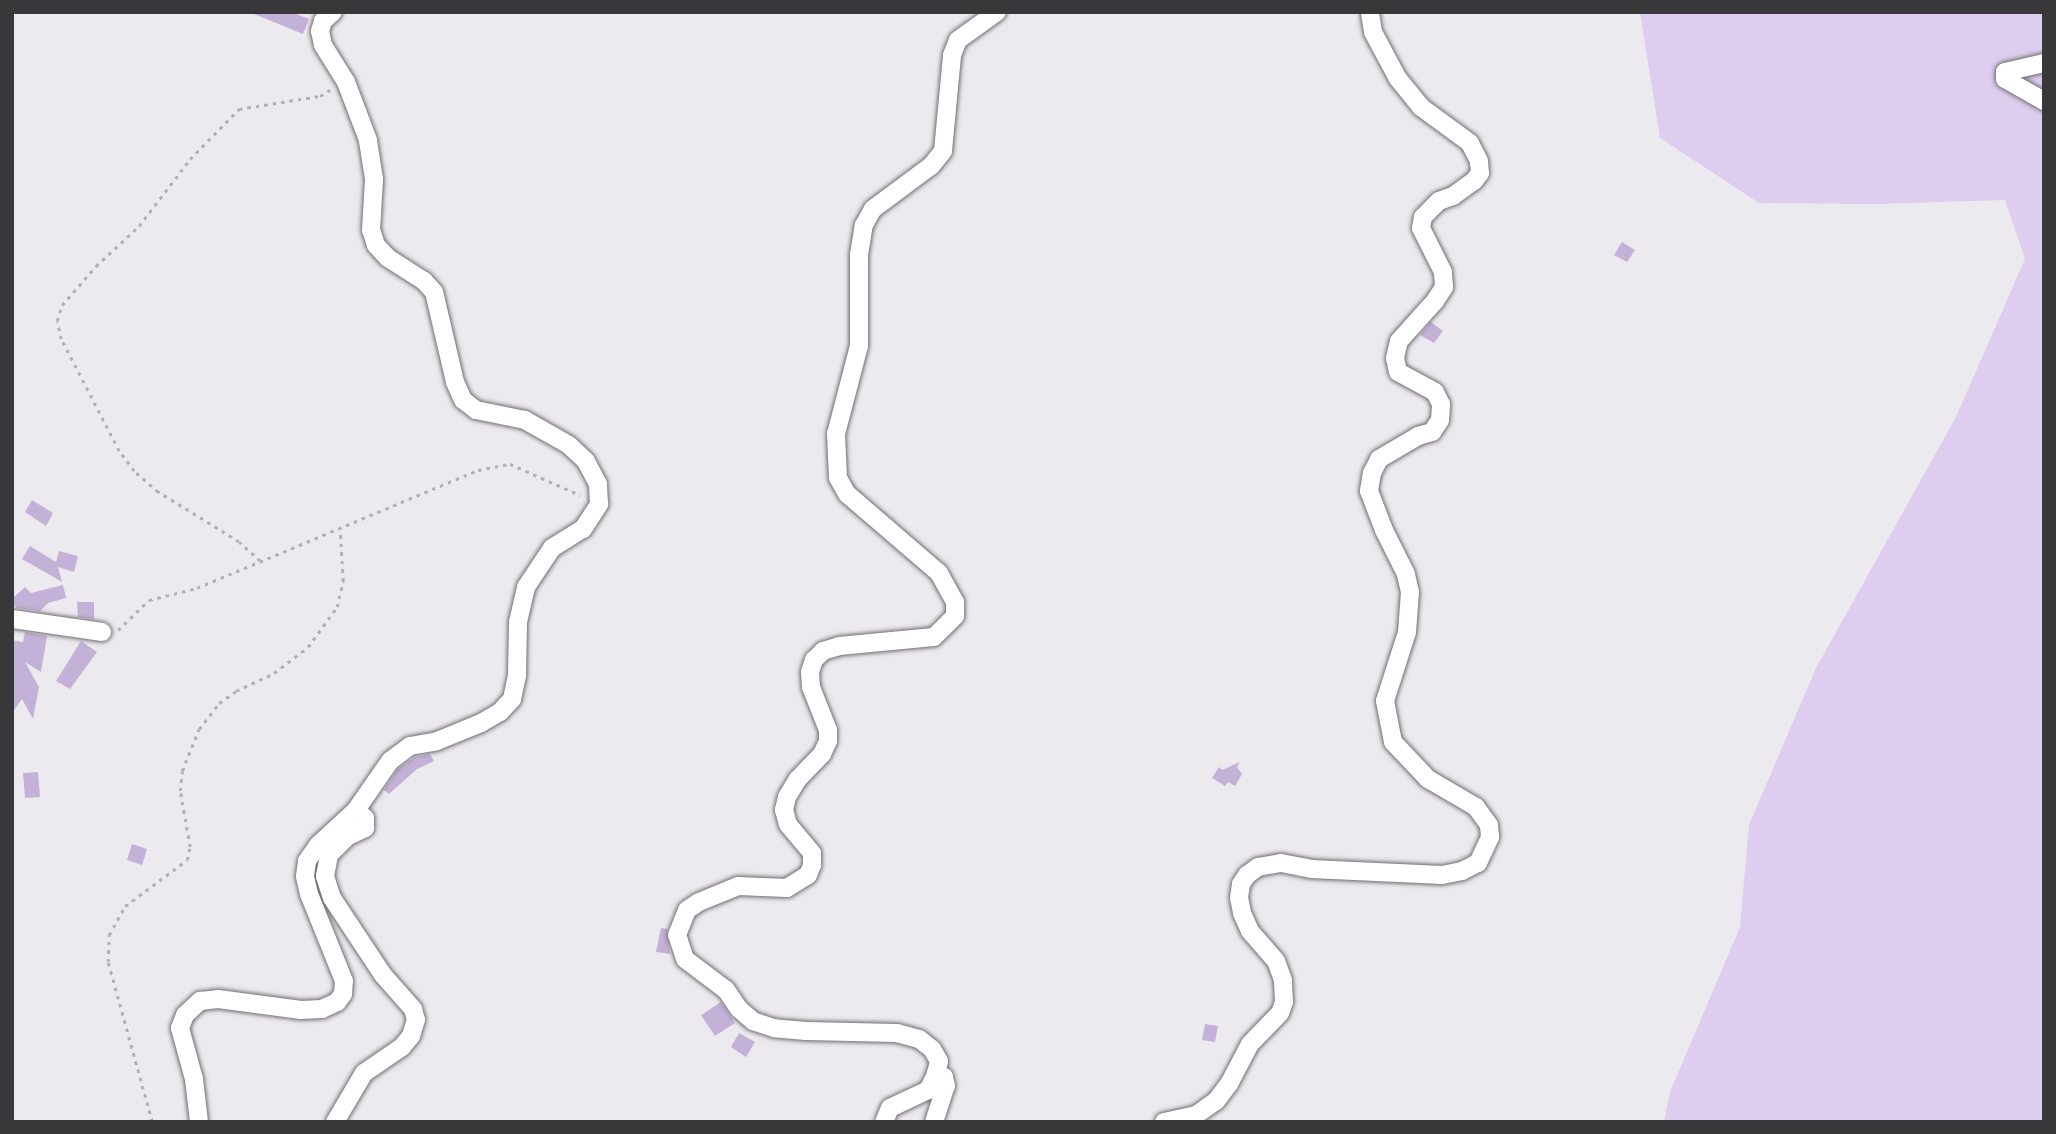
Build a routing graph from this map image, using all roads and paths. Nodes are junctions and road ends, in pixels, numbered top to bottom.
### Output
1 (333, 12) edge
2 (997, 12) edge
3 (1370, 12) edge
4 (2044, 63) edge
5 (346, 82) junction
6 (2044, 101) edge
7 (599, 504) junction
8 (340, 530) junction
9 (260, 561) junction
10 (12, 619) edge
11 (102, 632) joint
12 (356, 810) junction
13 (936, 1074) junction
14 (152, 1122) edge
15 (199, 1122) edge
16 (335, 1122) edge
17 (884, 1122) edge
18 (933, 1122) edge
19 (1164, 1122) edge

1 - 5 street
2 - 13 street
3 - 19 street
4 - 6 street
5 - 7 street
5 - 9 path
7 - 8 path
7 - 12 street
8 - 9 path
8 - 14 path
9 - 11 path
10 - 11 street
12 - 15 street
12 - 16 street
13 - 17 street
13 - 18 street

